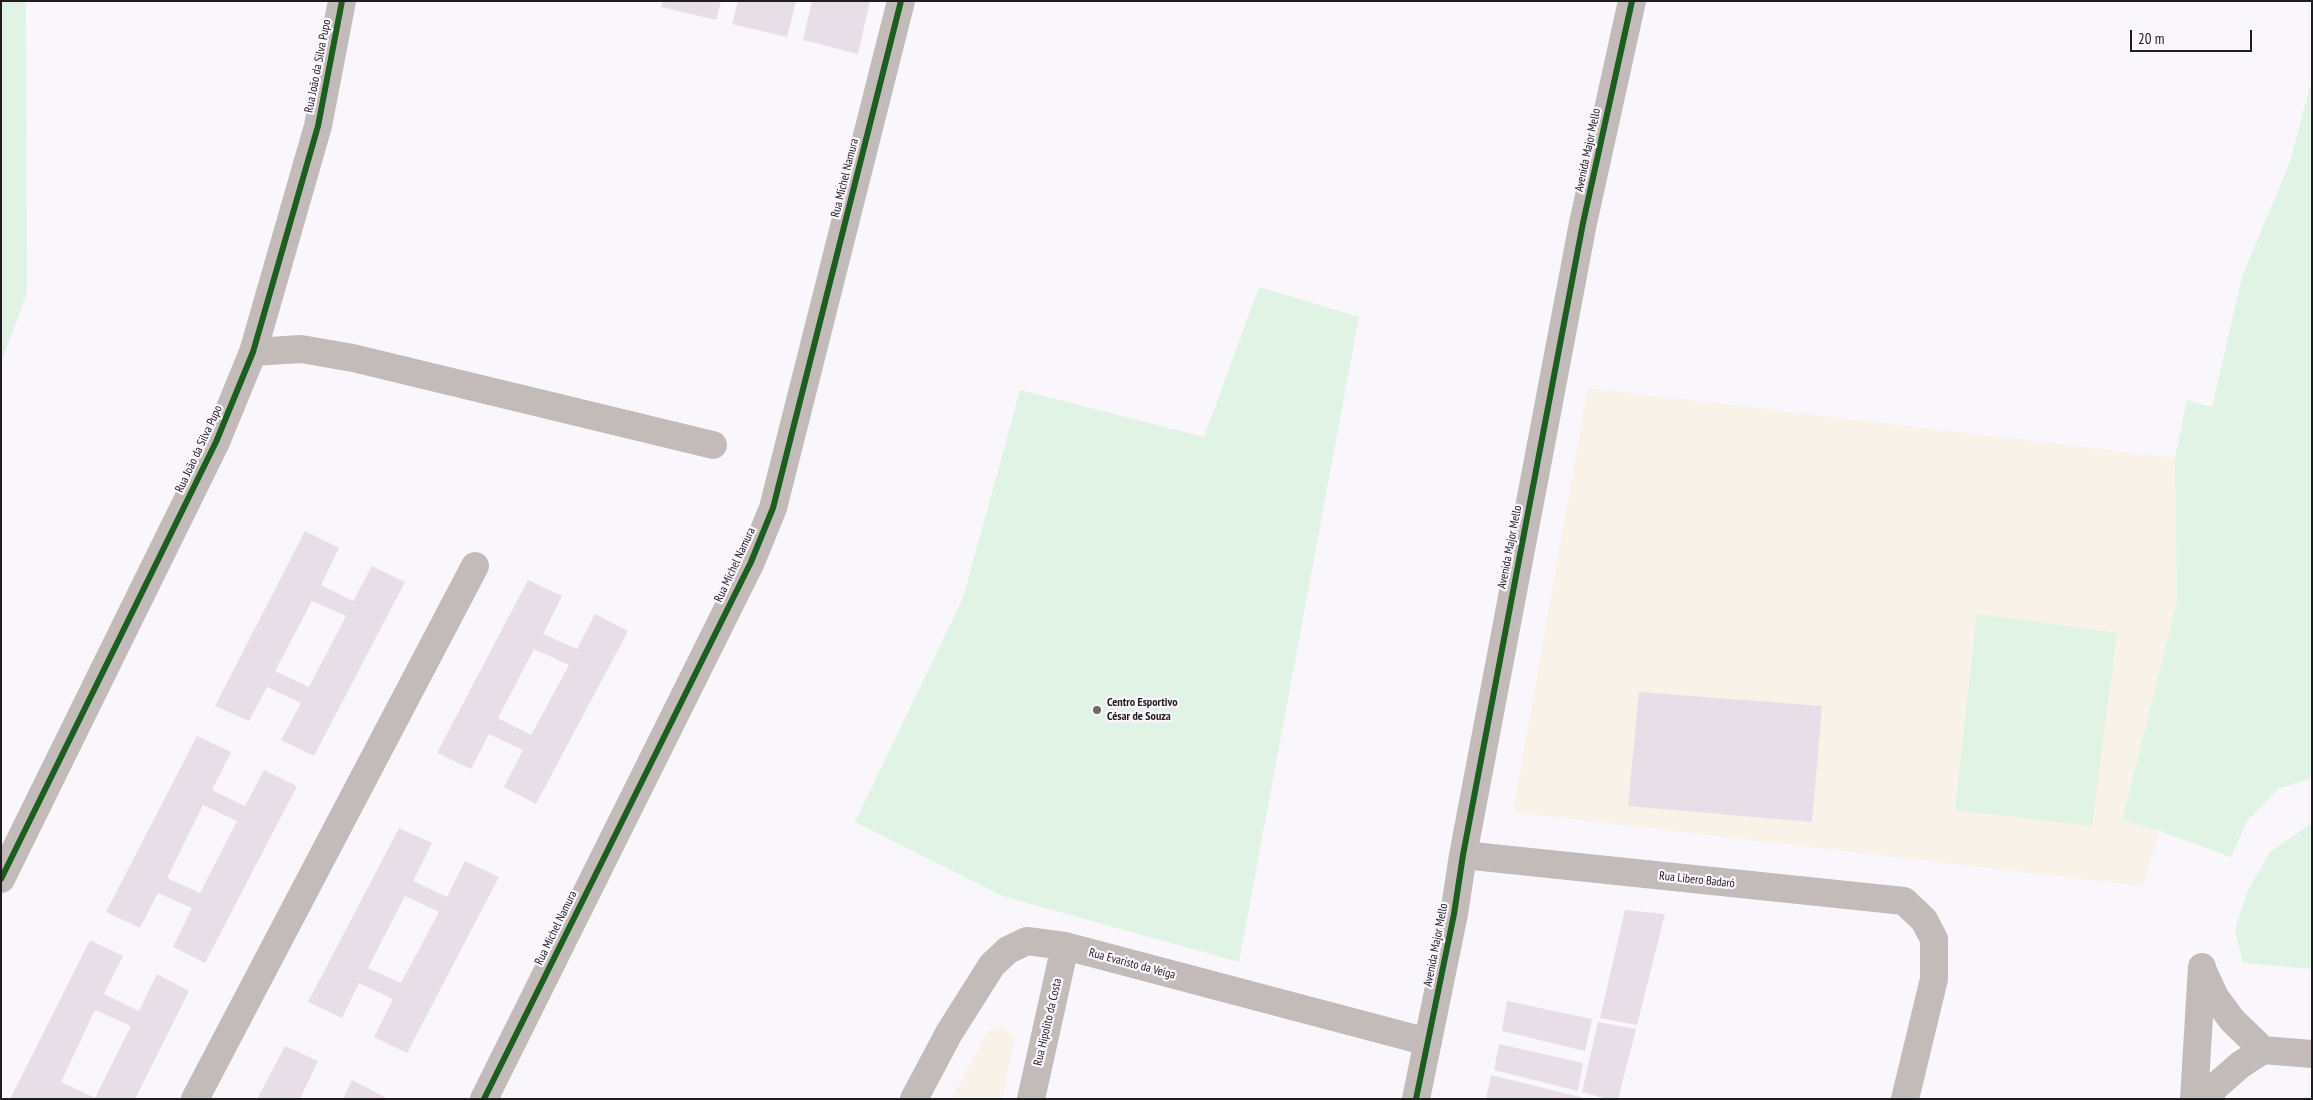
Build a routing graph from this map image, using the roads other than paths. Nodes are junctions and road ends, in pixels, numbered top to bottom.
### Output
1 (342, 1) edge
2 (901, 1) edge
3 (1632, 1) edge
4 (253, 352) junction
5 (713, 445) dead end
6 (475, 566) dead end
7 (1463, 855) junction
8 (1, 879) edge
9 (1065, 946) junction
10 (1428, 1042) junction
11 (2263, 1050) junction
12 (2312, 1054) edge
13 (195, 1099) edge
14 (484, 1099) edge
15 (914, 1099) edge
16 (1031, 1099) edge
17 (1416, 1099) edge
18 (1904, 1099) edge
19 (2194, 1099) edge
20 (2206, 1099) edge

1 - 4 street, Rua João da Silva Pupo
2 - 14 street, Rua Michel Namura
3 - 7 street, Avenida Major Mello
4 - 5 street
4 - 8 street, Rua João da Silva Pupo
6 - 13 street
7 - 10 street, Avenida Major Mello
7 - 18 street, Rua Libero Badaró
9 - 10 street, Rua Evaristo da Veiga
9 - 15 street, Rua Evaristo da Veiga
9 - 16 street, Rua Hipolito da Costa
10 - 17 street, Avenida Major Mello
11 - 12 street
11 - 19 street
11 - 20 street

